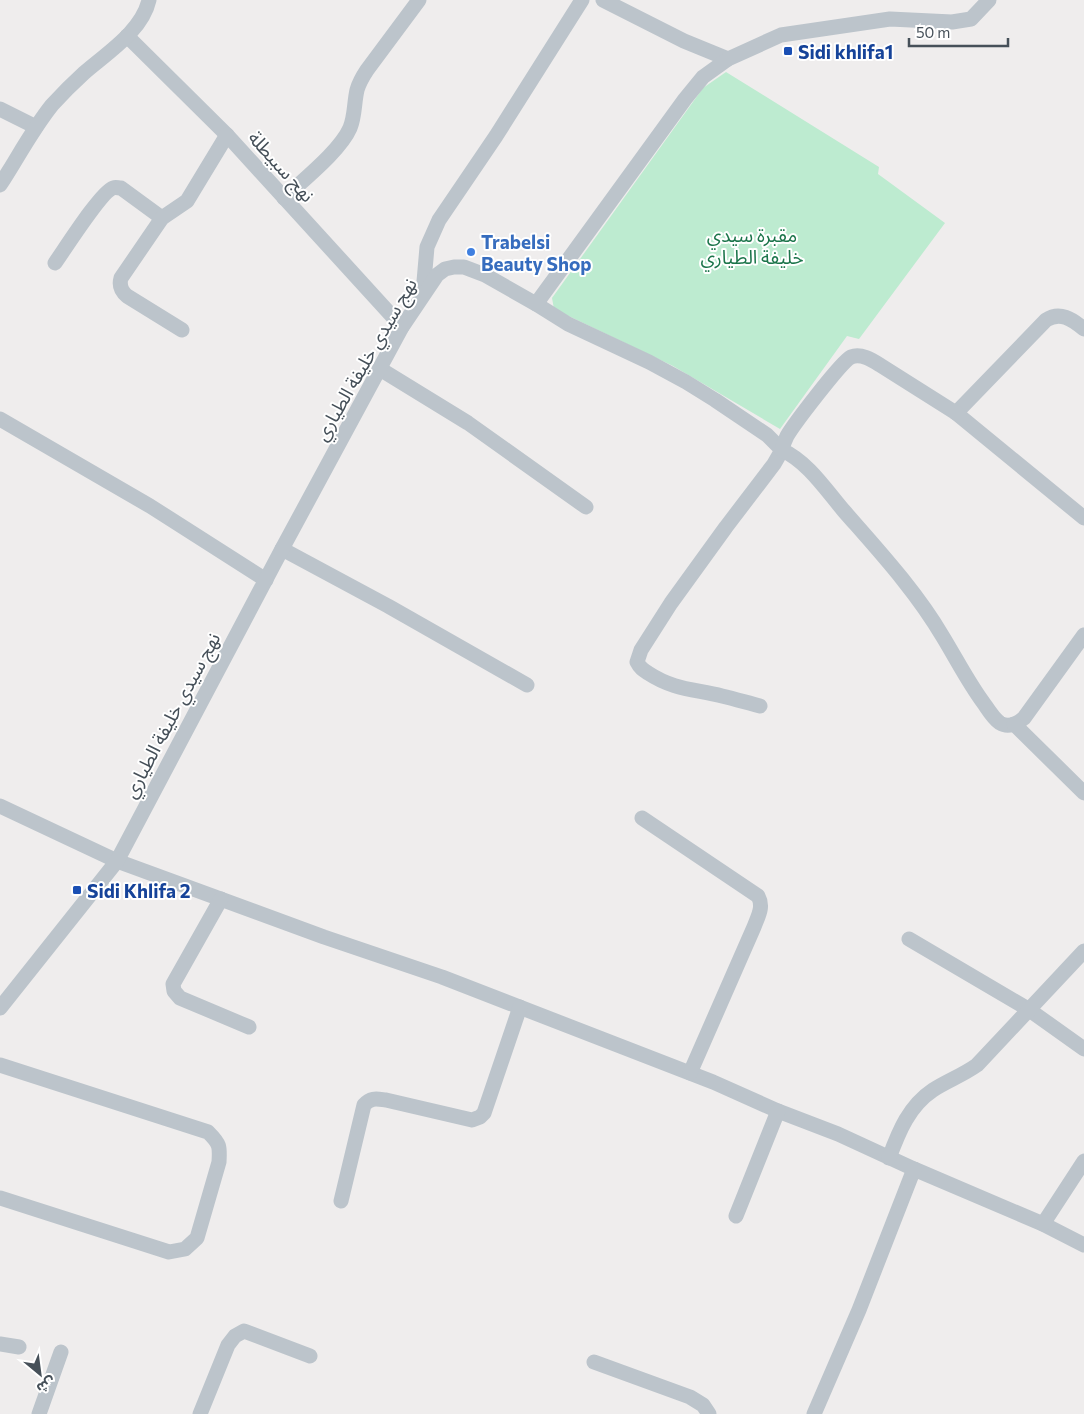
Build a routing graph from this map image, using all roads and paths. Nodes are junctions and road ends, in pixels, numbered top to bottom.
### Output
1 (149, 0) edge
2 (419, 0) edge
3 (582, 0) edge
4 (603, 0) edge
5 (989, 0) edge
6 (127, 36) junction
7 (728, 59) junction
8 (0, 109) edge
9 (36, 127) junction
10 (227, 135) junction
11 (0, 185) edge
12 (284, 198) junction
13 (162, 218) junction
14 (55, 262) dead end
15 (423, 295) junction
16 (536, 304) junction
17 (402, 328) junction
18 (1084, 328) edge
19 (182, 330) dead end
20 (380, 369) junction
21 (956, 413) junction
22 (0, 419) edge
23 (782, 450) junction
24 (586, 507) dead end
25 (1084, 518) edge
26 (282, 549) junction
27 (266, 580) junction
28 (1084, 635) edge
29 (527, 684) dead end
30 (760, 706) dead end
31 (1014, 724) junction
32 (1084, 793) edge
33 (0, 806) edge
34 (642, 818) dead end
35 (118, 861) junction
36 (221, 899) junction
37 (910, 939) dead end
38 (1084, 951) edge
39 (520, 1007) junction
40 (0, 1008) edge
41 (1028, 1009) junction
42 (249, 1027) dead end
43 (1084, 1049) edge
44 (0, 1065) edge
45 (690, 1073) junction
46 (778, 1111) junction
47 (889, 1158) junction
48 (1084, 1161) edge
49 (914, 1169) junction
50 (0, 1198) edge
51 (341, 1201) dead end
52 (736, 1216) dead end
53 (1043, 1224) junction
54 (1084, 1245) edge
55 (0, 1344) edge
56 (19, 1347) dead end
57 (61, 1352) dead end
58 (310, 1356) dead end
59 (594, 1362) dead end
60 (39, 1414) edge
61 (200, 1414) edge
62 (709, 1414) edge
63 (814, 1414) edge

1 - 6 street
2 - 12 street
3 - 15 street
4 - 7 street
5 - 7 street
6 - 9 street
6 - 10 street, نهج سبيطلة
7 - 16 street
8 - 9 street
9 - 11 street
10 - 12 street, نهج سبيطلة
10 - 13 street
12 - 17 street, نهج سبيطلة
13 - 14 street
13 - 19 street
15 - 16 street, نهج سيدي خليفة الطياري
15 - 17 street, نهج سيدي خليفة الطياري
16 - 23 street, نهج سيدي خليفة الطياري
17 - 20 street, نهج سيدي خليفة الطياري
18 - 21 street
20 - 24 street
20 - 26 street, نهج سيدي خليفة الطياري
21 - 23 street
21 - 25 street
22 - 27 street
23 - 30 street
23 - 31 street, نهج سيدي خليفة الطياري
26 - 27 street, نهج سيدي خليفة الطياري
26 - 29 street
27 - 35 street, نهج سيدي خليفة الطياري
28 - 31 street
31 - 32 street
33 - 35 street
34 - 45 street
35 - 36 street
35 - 40 street, نهج سيدي خليفة الطياري
36 - 39 street
36 - 42 street
37 - 41 street
38 - 41 street
39 - 45 street
39 - 51 street
41 - 43 street
41 - 47 street
44 - 50 street
45 - 46 street
46 - 47 street
46 - 52 street
47 - 49 street
48 - 53 street
49 - 53 street
49 - 63 street
53 - 54 street
55 - 56 street
57 - 60 street
58 - 61 street
59 - 62 street

